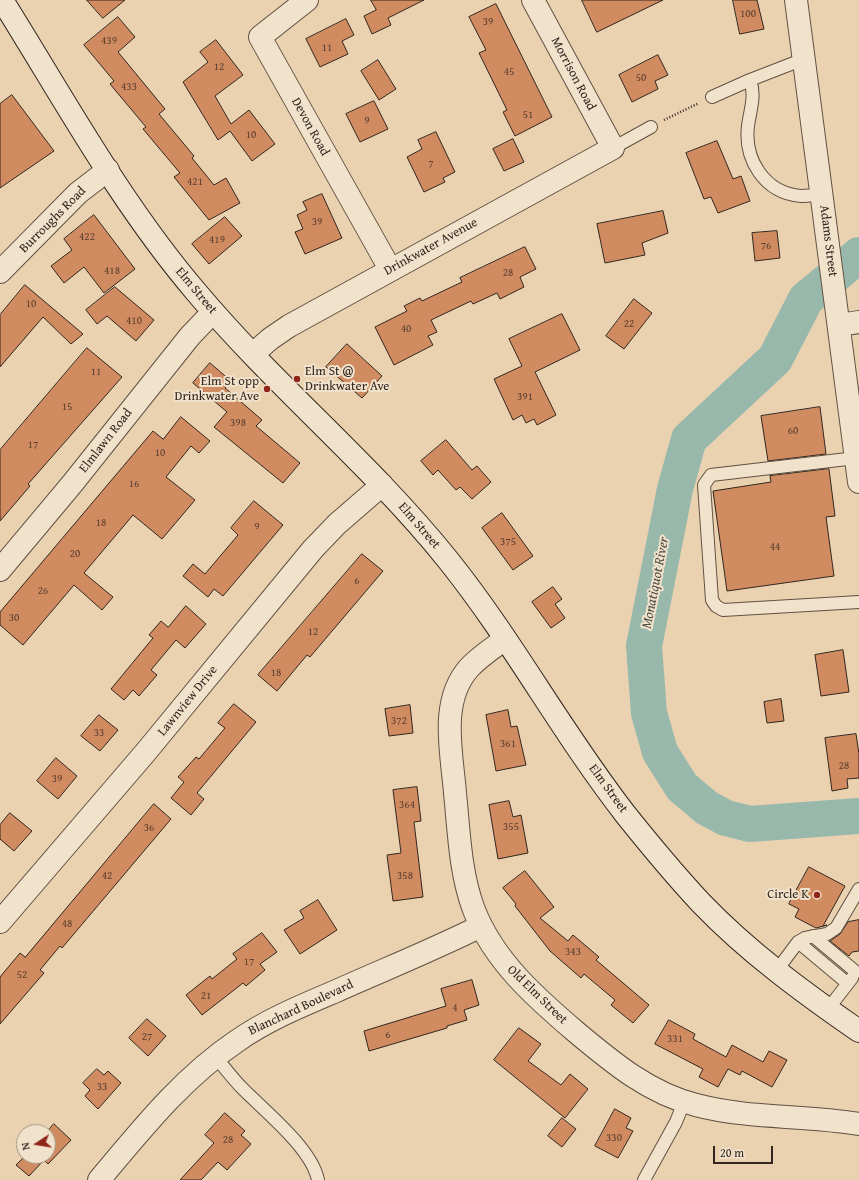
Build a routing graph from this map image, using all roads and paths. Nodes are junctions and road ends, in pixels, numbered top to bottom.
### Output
1 (2, 0) edge
2 (307, 0) edge
3 (533, 0) edge
4 (796, 0) edge
5 (804, 59) junction
6 (750, 80) junction
7 (712, 97) joint
8 (652, 127) joint
9 (613, 148) junction
10 (108, 170) junction
11 (822, 194) junction
12 (390, 269) junction
13 (0, 272) edge
14 (213, 312) junction
15 (849, 324) edge
16 (253, 354) junction
17 (856, 458) junction
18 (859, 482) edge
19 (382, 485) junction
20 (0, 570) edge
21 (859, 602) edge
22 (505, 639) junction
23 (859, 889) edge
24 (0, 922) edge
25 (481, 926) junction
26 (813, 936) junction
27 (798, 942) junction
28 (777, 970) junction
29 (858, 970) edge
30 (847, 983) junction
31 (828, 1009) junction
32 (859, 1031) edge
33 (215, 1056) junction
34 (684, 1102) junction
35 (857, 1122) edge
36 (99, 1180) edge
37 (318, 1180) edge
38 (644, 1180) edge

1 - 10 street, Elm Street
2 - 12 street, Devon Road
3 - 9 street, Morrison Road
4 - 5 street, Adams Street
5 - 6 lane
5 - 11 street, Adams Street
6 - 7 lane
6 - 11 lane
7 - 8 path
8 - 9 lane
9 - 12 street, Drinkwater Avenue
10 - 13 street, Burroughs Road
10 - 14 street, Elm Street
11 - 15 street, Adams Street
12 - 16 street, Drinkwater Avenue
14 - 16 street, Elm Street
14 - 20 street, Elmlawn Road
15 - 17 street, Adams Street
16 - 19 street, Elm Street
17 - 18 street, Adams Street
17 - 21 lane
19 - 22 street, Elm Street
19 - 24 street, Lawnview Drive
22 - 25 street, Old Elm Street
22 - 28 street, Elm Street
23 - 26 lane
25 - 33 street, Blanchard Boulevard
25 - 34 street, Old Elm Street
26 - 27 lane
26 - 29 lane
27 - 28 lane
27 - 30 lane
28 - 31 street, Elm Street
29 - 30 lane
30 - 31 lane
31 - 32 street, Elm Street
33 - 36 street, Blanchard Boulevard
33 - 37 lane
34 - 35 street, Old Elm Street
34 - 38 lane

